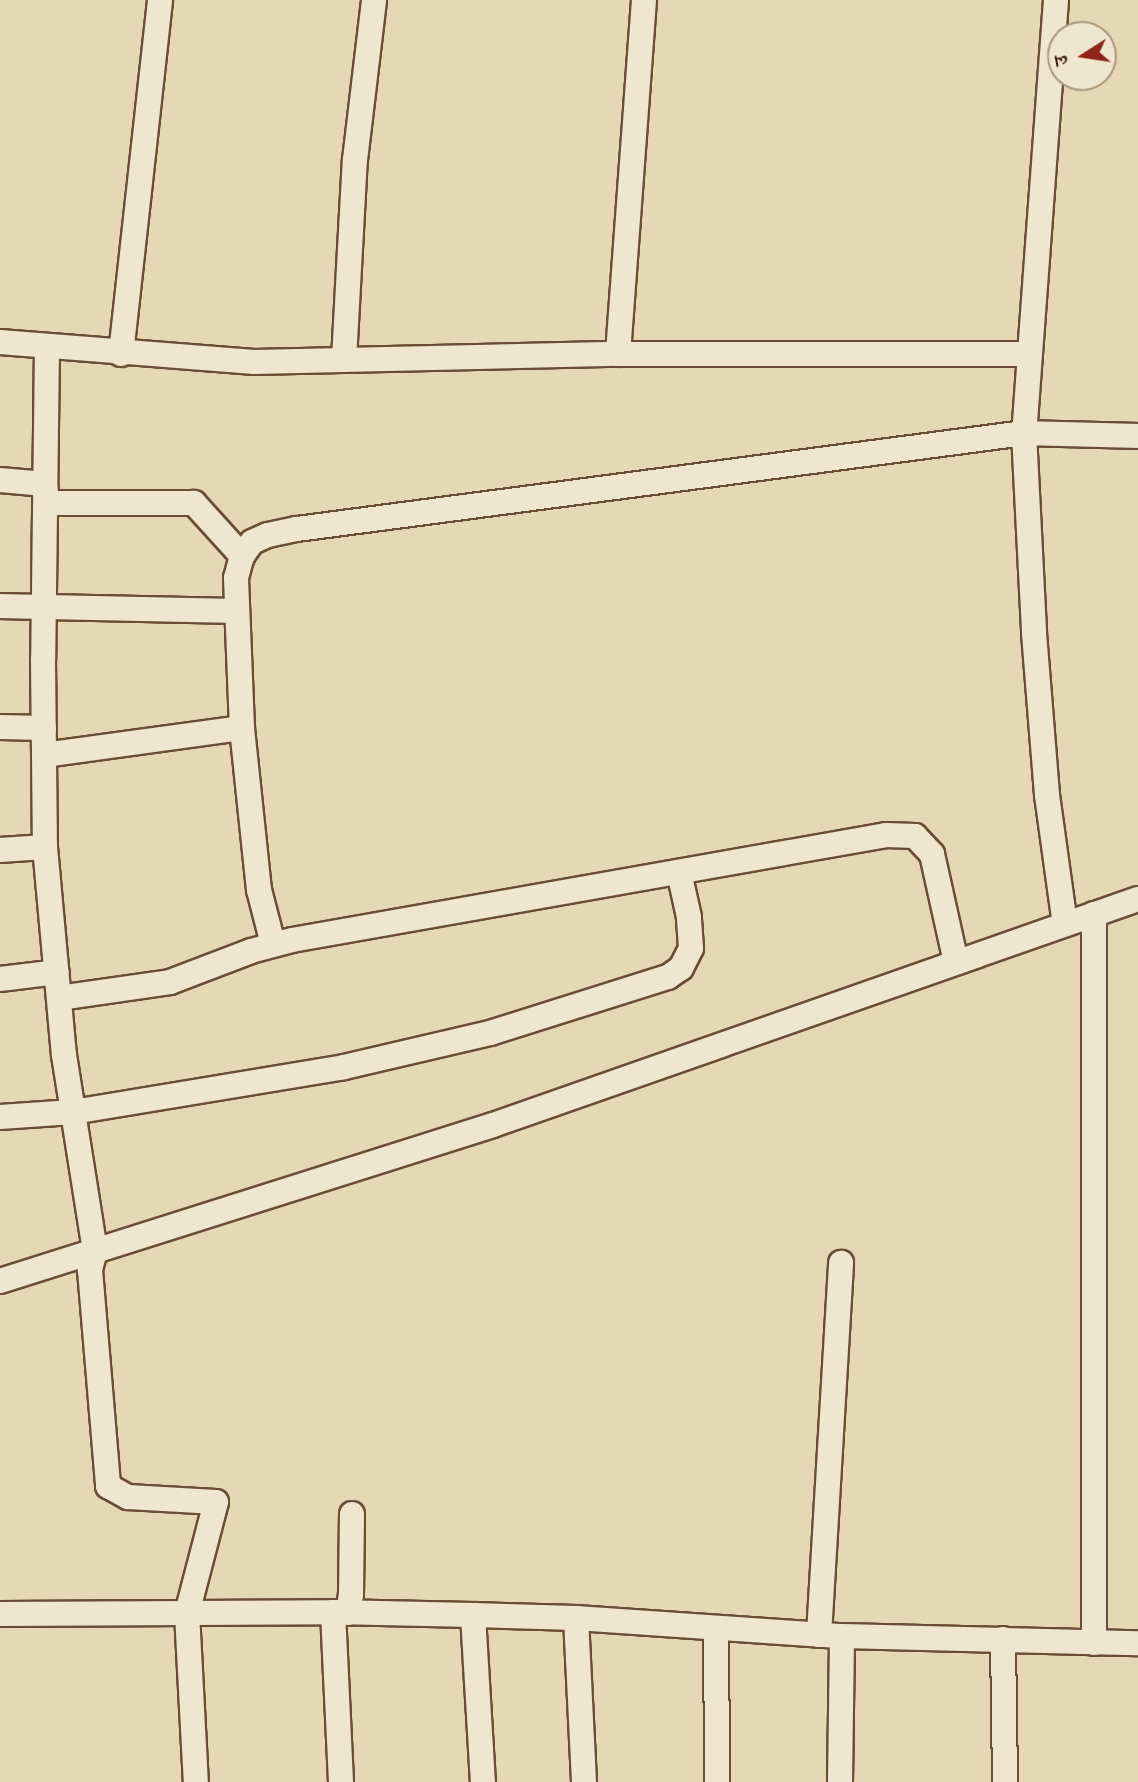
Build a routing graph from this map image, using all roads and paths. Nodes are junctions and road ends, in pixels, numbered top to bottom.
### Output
1 (160, 0) edge
2 (374, 0) edge
3 (644, 0) edge
4 (1056, 0) edge
5 (0, 342) edge
6 (47, 347) junction
7 (121, 354) junction
8 (618, 354) junction
9 (1028, 354) junction
10 (344, 360) junction
11 (1024, 433) junction
12 (1138, 436) edge
13 (0, 480) edge
14 (45, 484) junction
15 (242, 556) junction
16 (0, 606) edge
17 (43, 609) junction
18 (237, 611) junction
19 (0, 727) edge
20 (44, 728) junction
21 (242, 728) junction
22 (44, 755) junction
23 (45, 847) junction
24 (0, 850) edge
25 (679, 872) junction
26 (1138, 899) edge
27 (1094, 914) junction
28 (1065, 924) junction
29 (273, 944) junction
30 (956, 962) junction
31 (57, 972) junction
32 (0, 979) edge
33 (59, 998) junction
34 (73, 1112) junction
35 (0, 1117) edge
36 (95, 1251) junction
37 (841, 1263) dead end
38 (0, 1281) edge
39 (352, 1514) dead end
40 (340, 1612) junction
41 (187, 1613) junction
42 (0, 1614) edge
43 (473, 1615) junction
44 (576, 1618) junction
45 (716, 1628) junction
46 (831, 1636) junction
47 (1003, 1639) junction
48 (1094, 1643) junction
49 (1138, 1643) edge
50 (196, 1782) edge
51 (341, 1782) edge
52 (483, 1782) edge
53 (584, 1782) edge
54 (718, 1782) edge
55 (841, 1782) edge
56 (1005, 1782) edge

1 - 7 street
2 - 10 street
3 - 8 street
4 - 9 street
5 - 6 street
6 - 7 street
6 - 14 street
7 - 10 street
8 - 9 street
8 - 10 street
9 - 11 street
11 - 12 street
11 - 15 street
11 - 28 street
13 - 14 street
14 - 15 street
14 - 17 street
15 - 18 street
16 - 17 street
17 - 18 street
17 - 20 street
18 - 21 street
19 - 20 street
20 - 22 street
21 - 22 street
21 - 29 street
22 - 23 street
23 - 24 street
23 - 31 street
25 - 29 street
25 - 30 street
25 - 34 street
26 - 27 street
27 - 28 street
27 - 48 street
28 - 30 street
29 - 33 street
30 - 36 street
31 - 32 street
31 - 33 street
33 - 34 street
34 - 35 street
34 - 36 street
36 - 38 street
36 - 41 street
37 - 46 street
39 - 40 street
40 - 41 street
40 - 43 street
40 - 51 street
41 - 42 street
41 - 50 street
43 - 44 street
43 - 52 street
44 - 45 street
44 - 53 street
45 - 46 street
45 - 54 street
46 - 47 street
46 - 55 street
47 - 48 street
47 - 56 street
48 - 49 street

